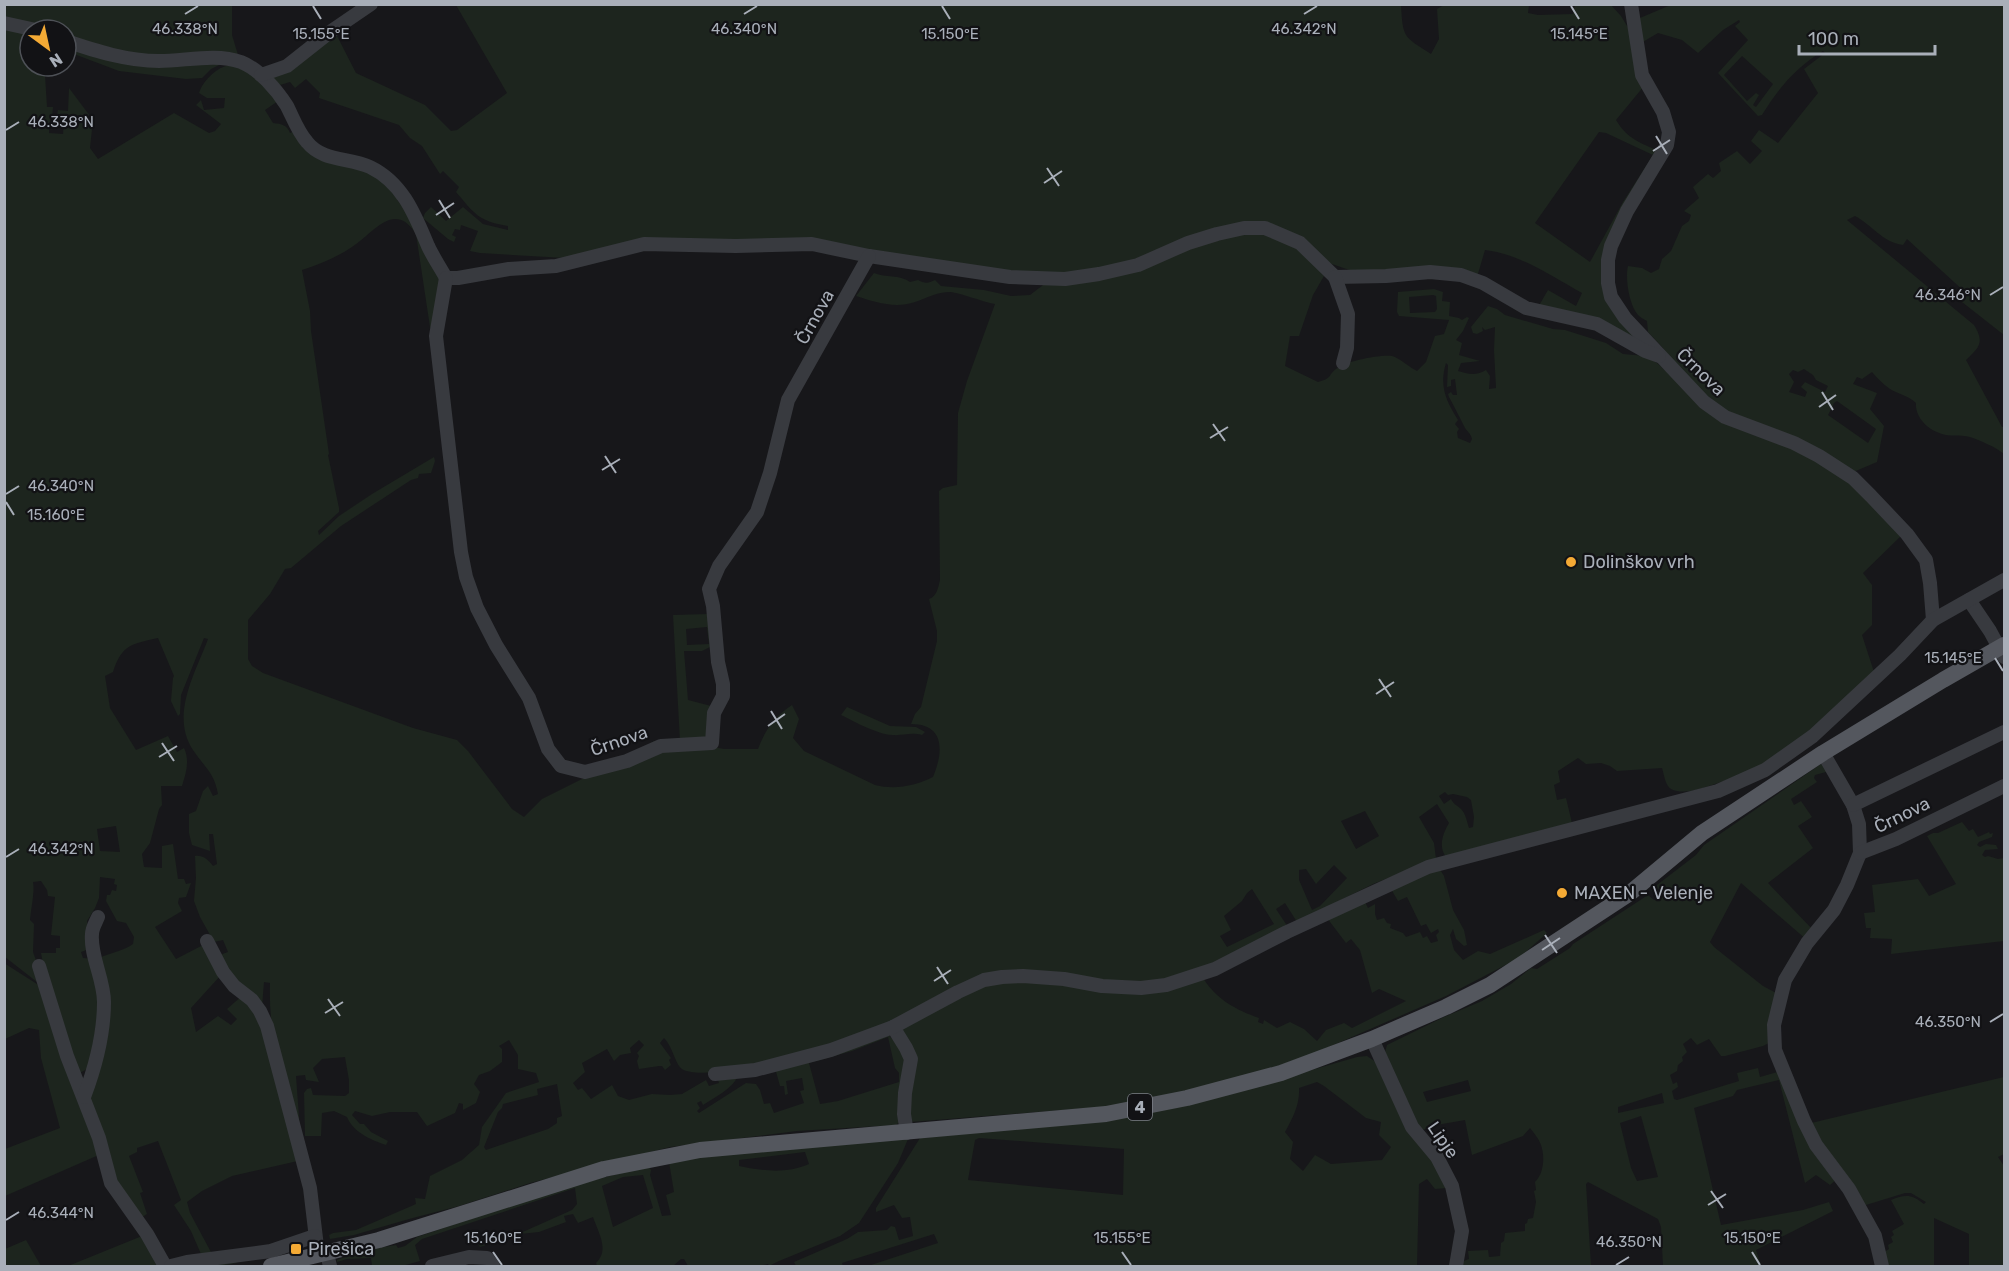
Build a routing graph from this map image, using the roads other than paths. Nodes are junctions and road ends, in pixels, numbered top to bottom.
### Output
1 (371, 4) edge
2 (1630, 8) edge
3 (78, 45) edge
4 (261, 75) junction
5 (869, 256) junction
6 (1335, 277) junction
7 (446, 278) junction
8 (1659, 356) junction
9 (1343, 363) dead end
10 (2004, 580) edge
11 (1969, 600) junction
12 (1933, 620) junction
13 (2003, 650) edge
14 (2004, 732) edge
15 (1823, 753) junction
16 (2004, 786) edge
17 (1853, 805) junction
18 (1860, 853) junction
19 (98, 917) dead end
20 (207, 941) dead end
21 (39, 966) dead end
22 (893, 1027) junction
23 (1372, 1040) junction
24 (715, 1074) dead end
25 (84, 1097) junction
26 (907, 1133) junction
27 (315, 1236) junction
28 (325, 1258) edge
29 (165, 1266) edge
30 (171, 1266) edge
31 (271, 1266) edge
32 (432, 1266) edge
33 (493, 1266) edge
34 (1456, 1266) edge
35 (1882, 1266) edge

1 - 4 street
2 - 8 street, Črnova
3 - 4 street
4 - 7 street
5 - 6 street
5 - 7 street
5 - 7 street, Črnova
6 - 8 street
6 - 9 street
8 - 12 street, Črnova
10 - 11 street
11 - 12 street
11 - 13 street
12 - 22 street
13 - 15 main road, 4
14 - 17 street, Črnova
15 - 17 street, Črnova
15 - 23 main road, 4
16 - 18 street, Črnova
17 - 18 street, Črnova
18 - 35 street
19 - 25 street
20 - 27 street
21 - 25 street
22 - 24 street
22 - 26 street
23 - 26 main road, 4
23 - 34 street, Lipje
25 - 29 street
26 - 28 main road, 4
27 - 28 street
27 - 30 street
28 - 31 main road, 4
32 - 33 street

